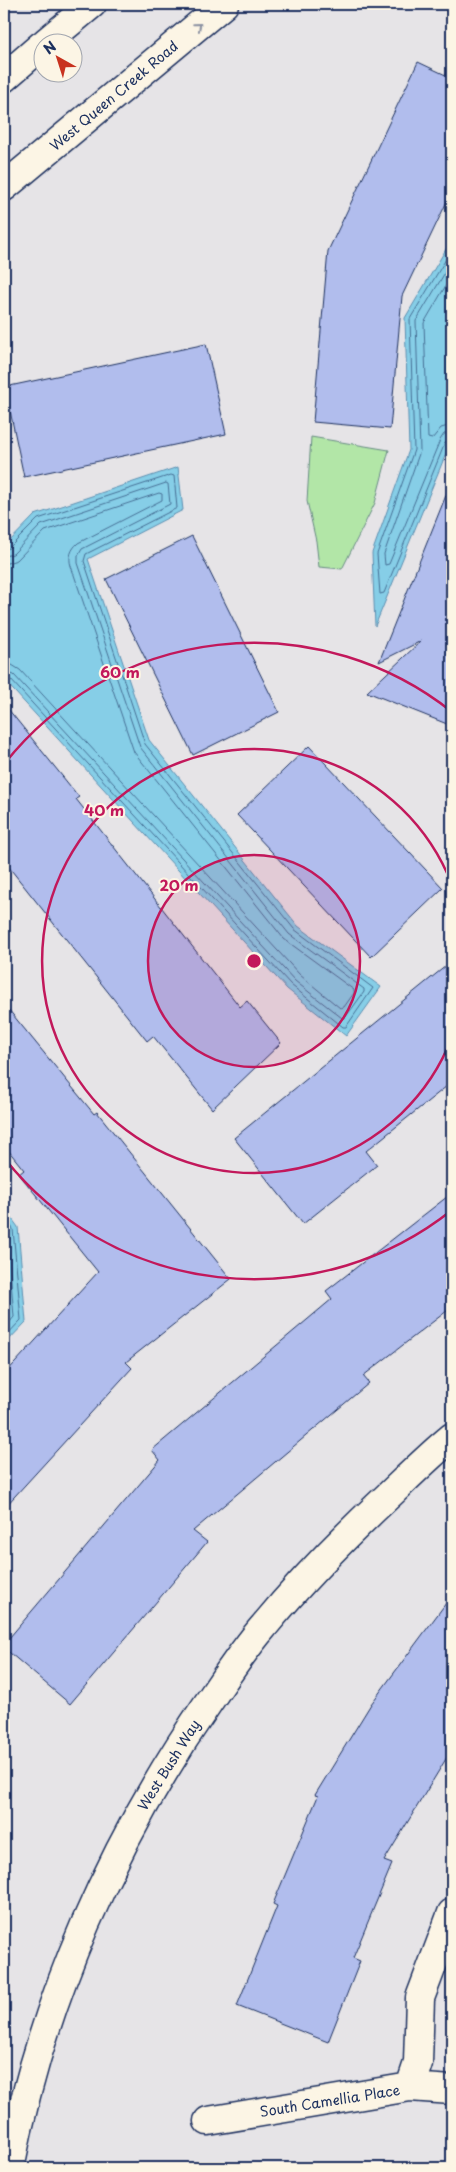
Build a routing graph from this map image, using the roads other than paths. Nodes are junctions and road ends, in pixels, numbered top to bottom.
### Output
1 (92, 4) edge
2 (224, 4) edge
3 (58, 32) edge
4 (32, 54) edge
5 (4, 78) edge
6 (4, 188) edge
7 (452, 1437) edge
8 (452, 1913) edge
9 (410, 2087) junction
10 (452, 2090) edge
11 (208, 2121) dead end
12 (10, 2168) edge

1 - 3 street
6 -> 2 street, West Queen Creek Road
4 - 5 street
7 - 12 street, West Bush Way
8 - 9 street
9 - 10 street, South Camellia Place
9 - 11 street, South Camellia Place

